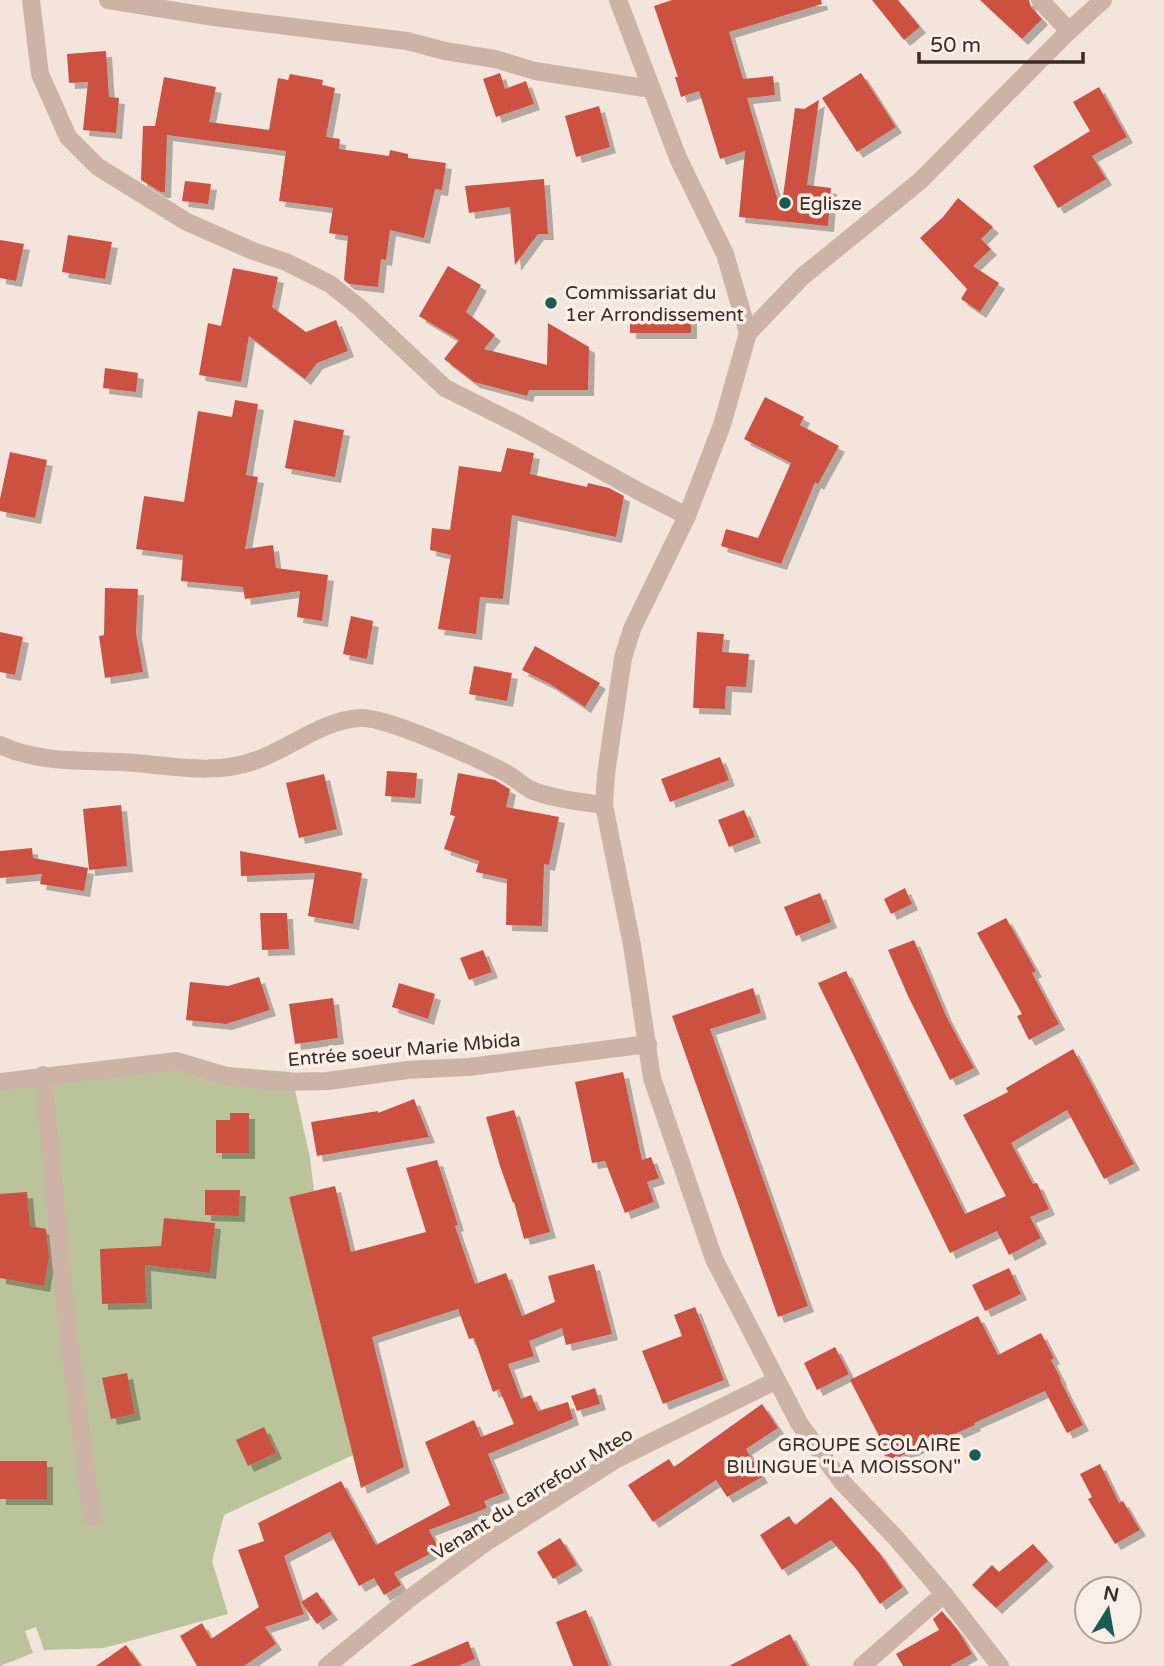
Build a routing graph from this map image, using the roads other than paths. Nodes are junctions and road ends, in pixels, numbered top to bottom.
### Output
1 (31, 0) edge
2 (108, 0) edge
3 (618, 0) edge
4 (1040, 0) edge
5 (1103, 0) edge
6 (1069, 31) junction
7 (650, 89) junction
8 (748, 332) junction
9 (687, 516) junction
10 (0, 745) edge
11 (604, 805) junction
12 (648, 1044) junction
13 (43, 1075) junction
14 (0, 1082) edge
15 (775, 1381) junction
16 (92, 1517) dead end
17 (944, 1594) junction
18 (327, 1666) edge
19 (862, 1666) edge
20 (1000, 1666) edge

1 - 9 street
2 - 7 street
3 - 7 street
4 - 6 street
5 - 6 street
6 - 8 street
7 - 8 street
8 - 9 street
9 - 11 street
10 - 11 street
11 - 12 street
12 - 13 street, Entrée soeur Marie Mbida
12 - 15 street
13 - 14 street, Entrée soeur Marie Mbida
13 - 16 street
15 - 17 street
15 - 18 street, Venant du carrefour Mteo
17 - 19 street
17 - 20 street

